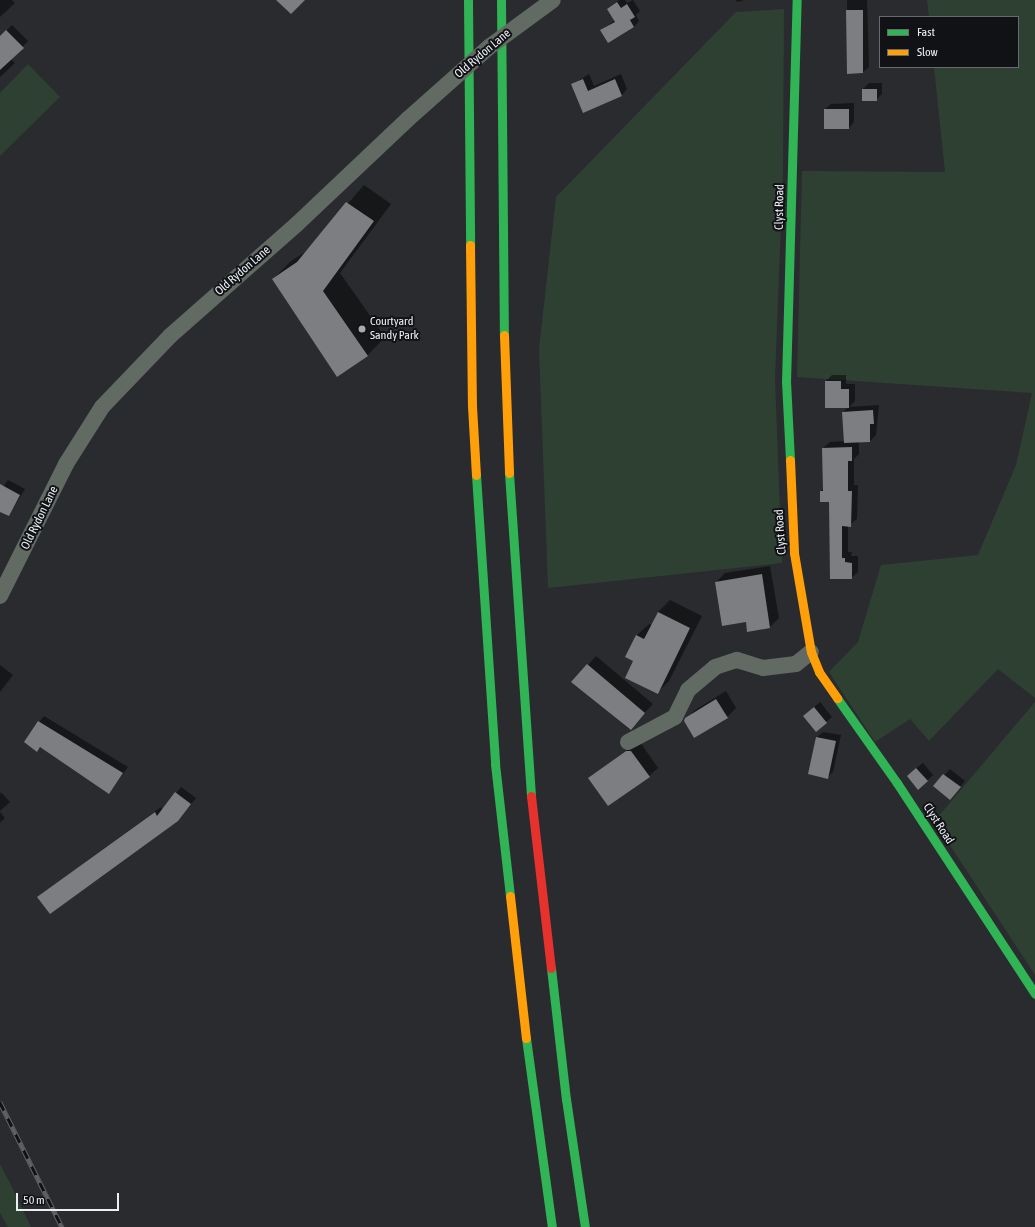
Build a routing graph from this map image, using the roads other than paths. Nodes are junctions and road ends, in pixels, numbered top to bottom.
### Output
1 (468, 0) edge
2 (501, 0) edge
3 (511, 0) edge
4 (553, 0) edge
5 (797, 0) edge
6 (458, 61) dead end
7 (501, 88) junction
8 (468, 102) junction
9 (0, 596) edge
10 (812, 652) junction
11 (628, 742) dead end
12 (1035, 994) edge
13 (552, 1227) edge
14 (585, 1227) edge

1 - 8 main road
2 - 7 main road
3 - 7 main road
4 - 9 street, Old Rydon Lane, bridge
5 - 10 main road, Clyst Road
6 - 8 main road
7 - 14 main road
8 - 13 main road
10 - 11 street
10 - 12 main road, Clyst Road

